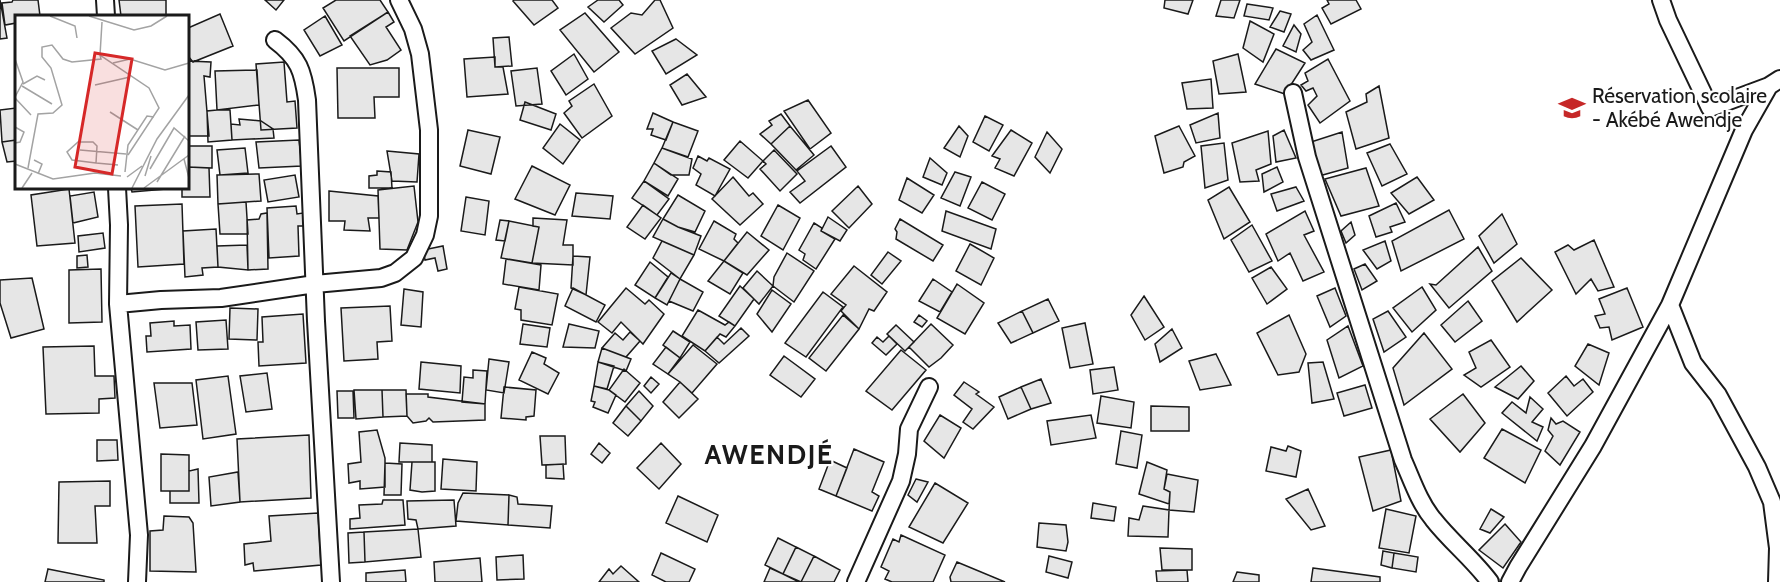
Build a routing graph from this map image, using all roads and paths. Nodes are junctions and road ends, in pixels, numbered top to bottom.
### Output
1 (105, 0) edge
2 (399, 0) edge
3 (1661, 0) edge
4 (106, 15) edge
5 (275, 40) dead end
6 (1774, 82) edge
7 (1293, 93) dead end
8 (117, 189) edge
9 (315, 284) junction
10 (118, 304) junction
11 (1670, 305) junction
12 (929, 387) dead end
13 (137, 582) edge
14 (331, 582) edge
15 (856, 582) edge
16 (1490, 582) edge
17 (1510, 582) edge
18 (1777, 582) edge

1 - 4 street
2 - 9 street
3 - 6 street
5 - 9 street
6 - 11 street
7 - 16 street
8 - 10 street
9 - 10 street
9 - 14 street
10 - 13 street
11 - 17 street
11 - 18 street
12 - 15 street

